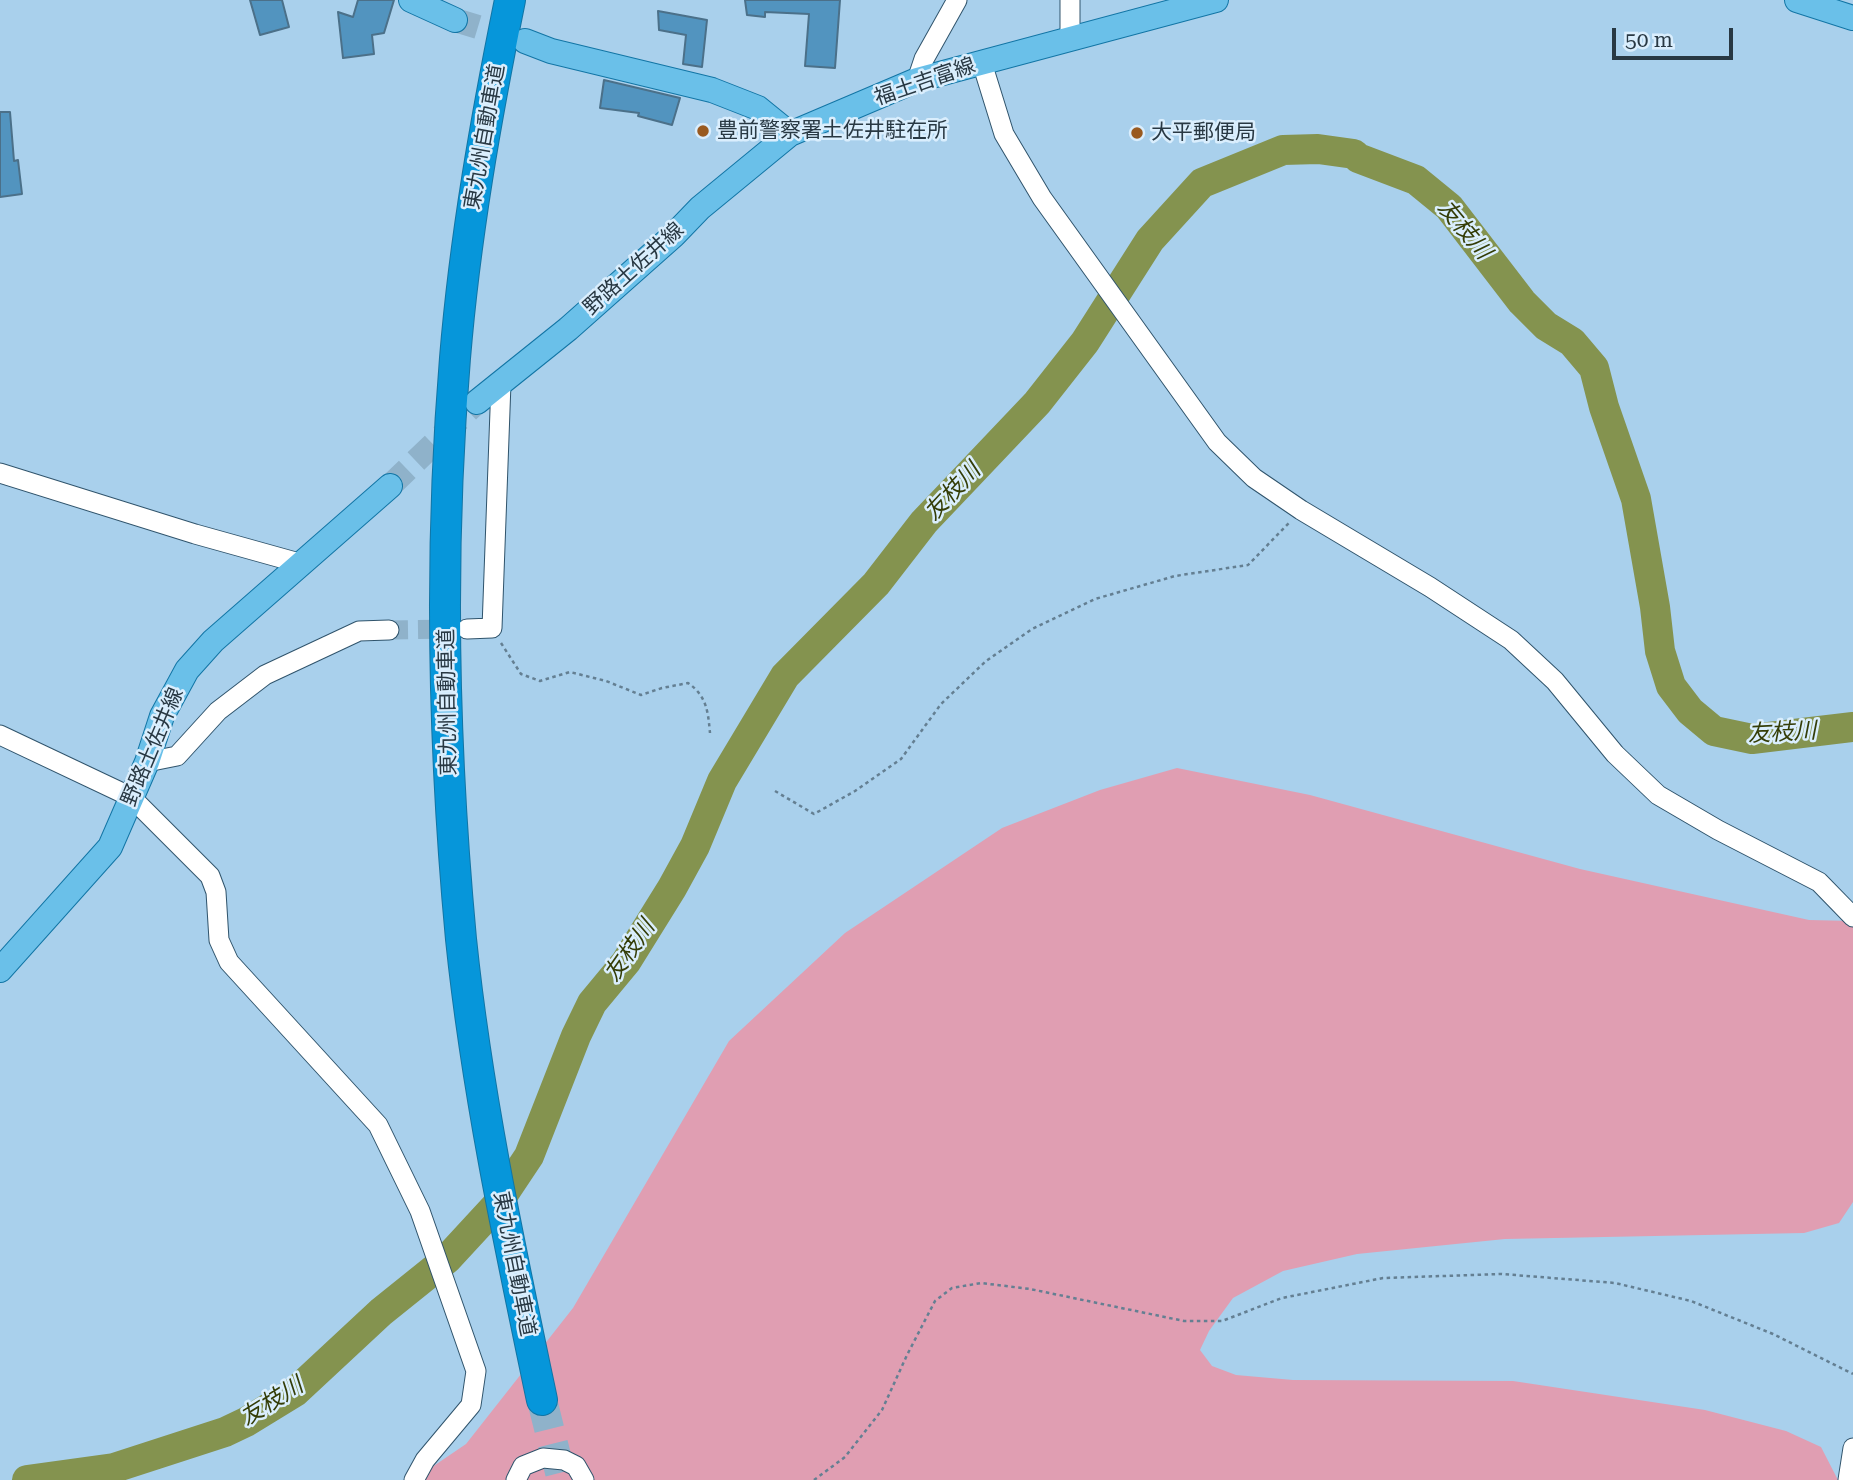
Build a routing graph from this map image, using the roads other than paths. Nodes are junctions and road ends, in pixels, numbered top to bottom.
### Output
1 (411, 0) edge
2 (510, 0) edge
3 (957, 0) edge
4 (1070, 0) edge
5 (1216, 0) edge
6 (1797, 0) edge
7 (1853, 18) edge
8 (455, 20) tunnel mouth
9 (1070, 38) junction
10 (525, 41) tunnel mouth
11 (982, 62) junction
12 (917, 80) junction
13 (790, 134) junction
14 (501, 383) junction
15 (477, 402) tunnel mouth
16 (0, 472) edge
17 (390, 486) tunnel mouth
18 (299, 563) junction
19 (389, 629) tunnel mouth
20 (467, 629) tunnel mouth
21 (0, 735) edge
22 (147, 762) junction
23 (131, 797) junction
24 (1853, 917) edge
25 (0, 970) edge
26 (542, 1400) tunnel mouth
27 (1853, 1448) edge
28 (414, 1480) edge
29 (516, 1480) edge
30 (584, 1480) edge
31 (1847, 1480) edge

1 - 8 main road
2 - 26 highway, 東九州自動車道
3 - 12 street
4 - 9 street
5 - 9 main road, 福土吉富線
6 - 7 main road
9 - 11 main road, 福土吉富線
10 - 13 main road
11 - 12 main road, 福土吉富線
11 - 24 street
12 - 13 main road, 福土吉富線
13 - 14 main road, 野路土佐井線
14 - 15 main road, 野路土佐井線
14 - 20 street
16 - 18 street
17 - 18 main road, 野路土佐井線
18 - 22 main road, 野路土佐井線
19 - 22 street
21 - 23 street
22 - 23 main road, 野路土佐井線
23 - 25 main road, 野路土佐井線
23 - 28 street
27 - 31 street
29 - 30 street

